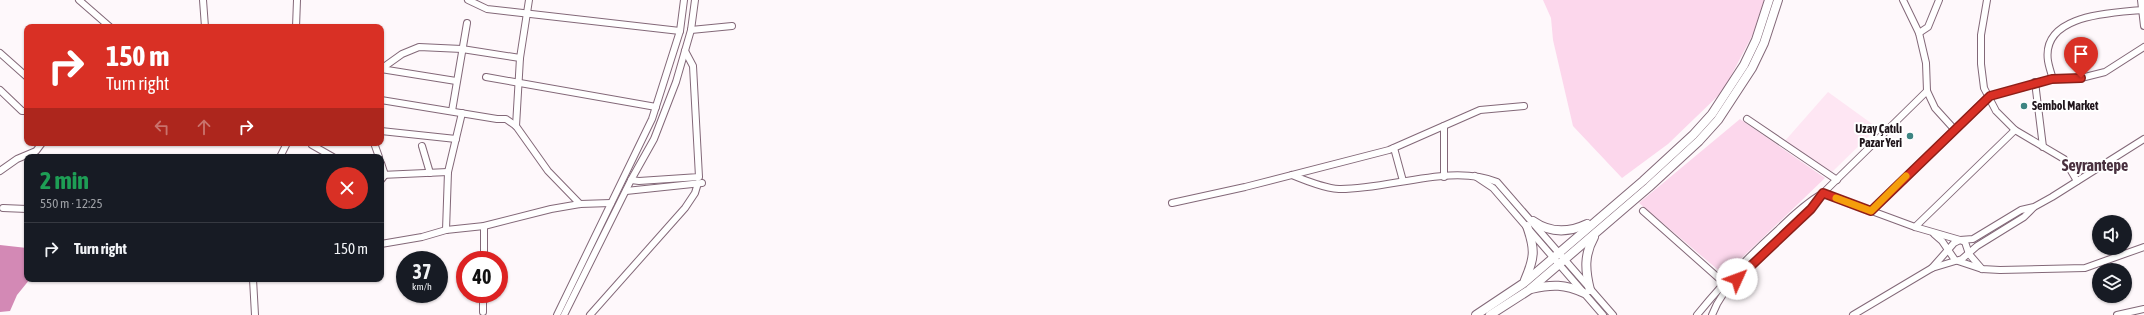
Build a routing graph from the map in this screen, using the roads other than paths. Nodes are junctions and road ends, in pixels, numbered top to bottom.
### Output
1 (80, 0) edge
2 (203, 0) edge
3 (297, 0) edge
4 (468, 0) edge
5 (529, 0) edge
6 (684, 0) edge
7 (695, 0) edge
8 (1769, 0) edge
9 (1778, 0) edge
10 (1903, 0) edge
11 (1939, 0) edge
12 (1987, 0) edge
13 (2140, 0) edge
14 (2142, 10) junction
15 (527, 14) junction
16 (467, 23) dead end
17 (107, 24) edge
18 (205, 24) edge
19 (296, 24) edge
20 (732, 26) dead end
21 (2144, 26) edge
22 (691, 30) junction
23 (680, 31) junction
24 (1919, 33) junction
25 (2144, 48) edge
26 (462, 49) junction
27 (685, 51) junction
28 (0, 53) edge
29 (520, 58) junction
30 (384, 67) edge
31 (384, 69) edge
32 (24, 74) edge
33 (486, 77) dead end
34 (2052, 79) junction
35 (456, 81) junction
36 (518, 82) junction
37 (2035, 82) junction
38 (0, 90) edge
39 (1927, 91) junction
40 (1990, 96) junction
41 (384, 101) edge
42 (1524, 106) dead end
43 (656, 107) junction
44 (24, 111) edge
45 (452, 112) junction
46 (462, 113) junction
47 (1746, 118) dead end
48 (516, 126) junction
49 (1444, 126) junction
50 (1954, 129) junction
51 (2015, 130) junction
52 (384, 131) edge
53 (456, 139) junction
54 (2144, 139) edge
55 (40, 146) edge
56 (314, 146) edge
57 (422, 146) dead end
58 (2043, 147) junction
59 (1394, 148) junction
60 (30, 154) edge
61 (328, 154) edge
62 (24, 156) edge
63 (0, 171) edge
64 (448, 172) junction
65 (430, 173) junction
66 (1292, 175) junction
67 (384, 176) edge
68 (1444, 177) junction
69 (631, 180) junction
70 (1837, 180) junction
71 (1403, 181) junction
72 (2077, 181) junction
73 (626, 191) junction
74 (1823, 193) junction
75 (611, 203) junction
76 (1172, 203) dead end
77 (580, 204) junction
78 (2034, 207) junction
79 (4, 208) dead end
80 (24, 209) edge
81 (1643, 211) dead end
82 (1871, 211) junction
83 (1599, 219) junction
84 (1530, 223) junction
85 (484, 226) junction
86 (1915, 227) junction
87 (446, 230) junction
88 (1596, 232) junction
89 (1930, 232) junction
90 (1960, 240) junction
91 (384, 243) edge
92 (2144, 247) edge
93 (1950, 249) junction
94 (484, 251) edge
95 (1969, 254) junction
96 (1556, 255) junction
97 (1956, 260) junction
98 (1562, 262) junction
99 (1932, 268) junction
100 (1982, 269) junction
101 (253, 282) edge
102 (1723, 282) junction
103 (1526, 286) junction
104 (1587, 292) junction
105 (567, 302) junction
106 (484, 303) edge
107 (2144, 309) edge
108 (483, 312) dead end
109 (256, 315) edge
110 (557, 315) edge
111 (564, 315) edge
112 (590, 315) edge
113 (1476, 315) edge
114 (1490, 315) edge
115 (1603, 315) edge
116 (1613, 315) edge
117 (1697, 315) edge
118 (1712, 315) edge
119 (1853, 315) edge
120 (2117, 315) edge

1 - 17 street
2 - 18 street
3 - 19 street
4 - 15 street
5 - 15 street
6 - 23 street
7 - 22 street
8 - 83 main road
9 - 88 main road
10 - 24 street
11 - 24 street
12 - 40 street
13 - 14 street
14 - 21 street
14 - 34 street
15 - 23 street
15 - 29 street
16 - 26 street
20 - 22 street
22 - 27 street
23 - 43 street
24 - 39 street
25 - 34 street
26 - 29 street
26 - 30 street
26 - 35 street
27 - 69 street
27 - 69 street
28 - 32 street
29 - 36 street
31 - 35 street
33 - 36 street
34 - 37 street
35 - 45 street
36 - 43 street
36 - 48 street
37 - 40 street
37 - 58 street
38 - 44 street
39 - 50 street
39 - 70 street
40 - 50 street
40 - 51 street
41 - 45 street
42 - 49 street
43 - 75 street
45 - 46 street
46 - 48 street
46 - 53 street
47 - 70 street
48 - 77 street
49 - 59 street
49 - 68 street
50 - 82 street
51 - 58 street
51 - 86 street
52 - 53 street
53 - 64 street
54 - 72 street
55 - 60 street
56 - 61 street
57 - 65 street
58 - 72 street
59 - 66 street
59 - 71 street
62 - 63 street
64 - 65 street
64 - 87 street
65 - 67 street
66 - 71 street
66 - 76 street
68 - 71 street
68 - 84 street
69 - 73 street
70 - 74 street
72 - 78 street
73 - 105 street
73 - 112 street
74 - 82 street
74 - 102 street
74 - 118 street
75 - 77 street
75 - 105 street
77 - 85 street
78 - 90 street
78 - 95 street
79 - 80 street
81 - 102 street
82 - 86 street
83 - 84 main road
83 - 96 main road
84 - 96 street
84 - 103 main road
85 - 87 street
85 - 94 street
86 - 89 street
87 - 91 street
88 - 98 main road
88 - 104 main road
89 - 90 street
89 - 93 street
90 - 93 street
90 - 95 street
92 - 100 street
93 - 97 street
93 - 99 street
95 - 97 street
95 - 100 street
96 - 98 street
96 - 103 main road
97 - 99 street
97 - 100 street
98 - 103 main road
98 - 104 street
99 - 119 street
101 - 109 street
102 - 117 street
103 - 104 main road
103 - 113 main road
103 - 114 main road
104 - 115 street
104 - 116 street
105 - 110 street
105 - 111 street
106 - 108 street
107 - 120 street

